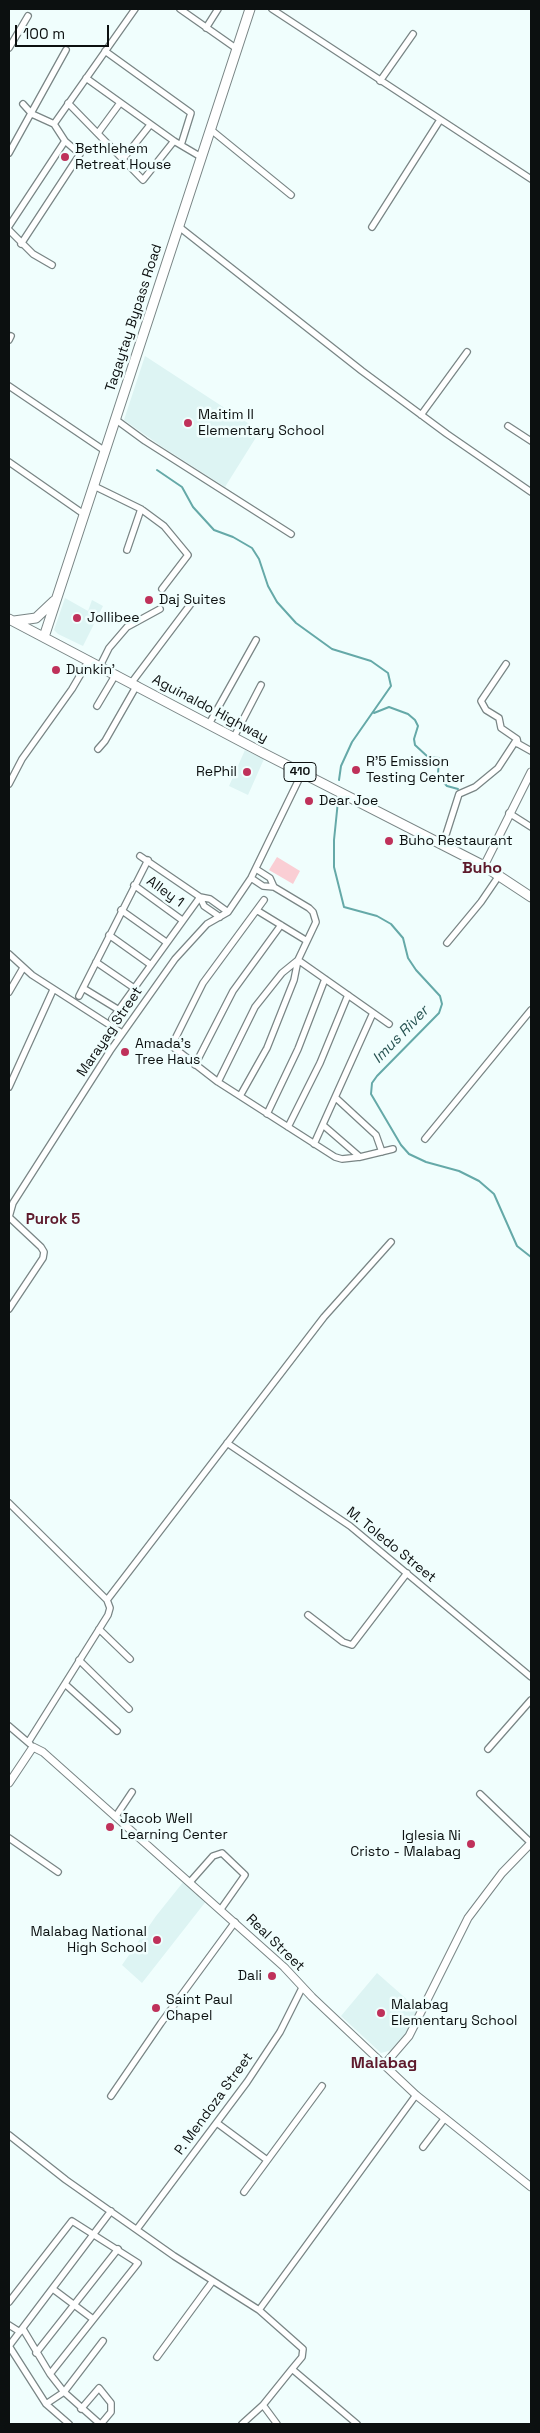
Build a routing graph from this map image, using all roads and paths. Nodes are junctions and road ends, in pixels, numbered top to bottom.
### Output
1 (135, 9) edge
2 (180, 9) edge
3 (218, 9) edge
4 (250, 9) edge
5 (272, 9) edge
6 (28, 16) dead end
7 (206, 28) junction
8 (413, 34) dead end
9 (9, 48) edge
10 (66, 50) dead end
11 (237, 50) junction
12 (105, 51) junction
13 (86, 78) junction
14 (380, 81) junction
15 (68, 103) junction
16 (120, 103) junction
17 (23, 104) dead end
18 (32, 114) junction
19 (440, 120) junction
20 (54, 124) junction
21 (150, 125) junction
22 (210, 129) junction
23 (98, 133) junction
24 (65, 141) junction
25 (174, 142) junction
26 (181, 145) junction
27 (9, 153) edge
28 (201, 157) junction
29 (123, 160) junction
30 (531, 179) edge
31 (291, 195) dead end
32 (9, 226) edge
33 (178, 226) junction
34 (372, 227) dead end
35 (9, 230) edge
36 (21, 244) junction
37 (52, 264) dead end
38 (467, 352) dead end
39 (9, 386) edge
40 (421, 415) junction
41 (115, 419) junction
42 (508, 426) dead end
43 (531, 441) edge
44 (105, 451) junction
45 (9, 462) edge
46 (94, 486) junction
47 (531, 492) edge
48 (141, 509) junction
49 (85, 515) junction
50 (291, 534) dead end
51 (126, 550) dead end
52 (162, 589) dead end
53 (58, 597) junction
54 (193, 601) dead end
55 (160, 609) dead end
56 (12, 620) edge
57 (44, 637) junction
58 (256, 640) dead end
59 (89, 660) junction
60 (506, 664) dead end
61 (100, 666) junction
62 (116, 674) junction
63 (134, 684) junction
64 (261, 685) dead end
65 (97, 706) dead end
66 (209, 724) junction
67 (234, 737) junction
68 (518, 744) junction
69 (98, 749) dead end
70 (531, 751) edge
71 (531, 772) edge
72 (302, 773) junction
73 (9, 784) edge
74 (509, 813) junction
75 (399, 824) junction
76 (531, 827) edge
77 (443, 844) junction
78 (140, 856) dead end
79 (148, 860) junction
80 (484, 866) junction
81 (256, 869) junction
82 (251, 878) junction
83 (496, 880) junction
84 (134, 885) junction
85 (274, 887) junction
86 (200, 897) junction
87 (531, 898) edge
88 (264, 900) dead end
89 (121, 910) junction
90 (228, 912) junction
91 (258, 912) junction
92 (220, 917) junction
93 (182, 920) junction
94 (281, 925) junction
95 (109, 935) junction
96 (307, 941) junction
97 (166, 942) junction
98 (447, 942) dead end
99 (9, 954) edge
100 (298, 960) junction
101 (96, 962) junction
102 (150, 965) junction
103 (23, 968) junction
104 (325, 979) junction
105 (83, 988) junction
106 (134, 988) junction
107 (53, 990) junction
108 (9, 992) edge
109 (348, 995) junction
110 (79, 996) dead end
111 (119, 1010) junction
112 (531, 1010) edge
113 (373, 1013) junction
114 (112, 1019) dead end
115 (389, 1024) dead end
116 (122, 1033) junction
117 (195, 1065) junction
118 (218, 1082) junction
119 (9, 1087) edge
120 (240, 1096) junction
121 (336, 1098) junction
122 (267, 1114) junction
123 (324, 1125) junction
124 (288, 1127) junction
125 (425, 1139) dead end
126 (314, 1144) junction
127 (393, 1150) dead end
128 (382, 1152) junction
129 (360, 1157) junction
130 (391, 1242) dead end
131 (9, 1309) edge
132 (227, 1444) junction
133 (9, 1503) edge
134 (407, 1573) junction
135 (107, 1600) junction
136 (308, 1616) dead end
137 (99, 1629) junction
138 (130, 1659) dead end
139 (79, 1660) junction
140 (531, 1677) edge
141 (65, 1684) junction
142 (531, 1700) edge
143 (129, 1709) dead end
144 (9, 1726) edge
145 (117, 1731) dead end
146 (31, 1744) junction
147 (488, 1749) dead end
148 (9, 1783) edge
149 (132, 1792) dead end
150 (480, 1794) dead end
151 (116, 1816) junction
152 (9, 1838) edge
153 (531, 1843) edge
154 (58, 1872) dead end
155 (190, 1882) junction
156 (220, 1909) junction
157 (235, 1922) junction
158 (302, 1988) junction
159 (384, 2065) junction
160 (322, 2086) dead end
161 (416, 2094) junction
162 (111, 2096) dead end
163 (445, 2118) junction
164 (217, 2123) junction
165 (9, 2135) edge
166 (423, 2147) dead end
167 (268, 2160) junction
168 (531, 2187) edge
169 (244, 2192) dead end
170 (111, 2211) junction
171 (137, 2229) junction
172 (95, 2235) junction
173 (118, 2248) junction
174 (212, 2282) junction
175 (53, 2289) junction
176 (9, 2302) edge
177 (74, 2304) junction
178 (259, 2310) junction
179 (93, 2319) junction
180 (9, 2325) edge
181 (22, 2330) junction
182 (103, 2341) dead end
183 (36, 2352) junction
184 (156, 2357) dead end
185 (292, 2369) junction
186 (50, 2374) junction
187 (64, 2392) junction
188 (46, 2404) junction
189 (263, 2405) junction
190 (81, 2408) junction
191 (69, 2424) edge
192 (101, 2424) edge
193 (242, 2424) edge
194 (277, 2424) edge
195 (357, 2424) edge

1 - 12 street
2 - 7 street
3 - 7 street
4 - 11 main road, Tagaytay Bypass Road
5 - 14 street
6 - 9 street
7 - 11 street
8 - 14 street
10 - 18 street
11 - 22 main road, Tagaytay Bypass Road
12 - 13 street
12 - 26 street
13 - 15 street
13 - 16 street
14 - 19 street
15 - 20 street
15 - 23 street
16 - 21 street
16 - 23 street
17 - 18 street
18 - 20 street
18 - 27 street
19 - 30 street
19 - 34 street
20 - 24 street
21 - 25 street
21 - 29 street
22 - 28 main road, Tagaytay Bypass Road
22 - 31 street
23 - 29 street
24 - 32 street
24 - 36 street
25 - 26 street
25 - 29 street
26 - 28 street
28 - 33 main road, Tagaytay Bypass Road
33 - 40 street
33 - 41 main road, Tagaytay Bypass Road
35 - 36 street
36 - 37 street
38 - 40 street
39 - 44 street
40 - 47 street
41 - 44 main road, Tagaytay Bypass Road
41 - 50 street
42 - 43 street
44 - 46 main road, Tagaytay Bypass Road
45 - 49 street
46 - 48 street
46 - 49 main road, Tagaytay Bypass Road
48 - 51 street
48 - 52 street
49 - 53 main road, Tagaytay Bypass Road
53 - 56 main road
53 - 57 main road, Tagaytay Bypass Road
54 - 63 street
55 - 61 street
56 - 57 main road, Aguinaldo Highway / 410
57 - 59 main road, Aguinaldo Highway / 410
58 - 66 street
59 - 61 main road, Aguinaldo Highway / 410
59 - 73 street
60 - 68 street
61 - 62 main road, Aguinaldo Highway / 410
62 - 63 main road, Aguinaldo Highway / 410
62 - 65 street
63 - 66 main road, Aguinaldo Highway / 410
63 - 69 street
64 - 67 street
66 - 67 main road, Aguinaldo Highway / 410
67 - 72 main road, Aguinaldo Highway / 410
68 - 70 street
68 - 77 street
71 - 74 street
72 - 75 main road, Aguinaldo Highway / 410
72 - 81 street, Marayag Street
74 - 76 street
74 - 80 street
75 - 77 main road, Aguinaldo Highway / 410
75 - 83 main road, Aguinaldo Highway / 410
77 - 80 main road, Aguinaldo Highway / 410
78 - 79 street
79 - 84 street
79 - 86 street
80 - 87 main road, Aguinaldo Highway / 410
81 - 82 street, Marayag Street
81 - 85 street
82 - 85 street
82 - 90 street, Marayag Street
83 - 87 main road, Aguinaldo Highway / 410
83 - 98 street
84 - 89 street
84 - 93 street, Alley 1
85 - 96 street
86 - 90 street
86 - 92 street
86 - 93 street
88 - 91 street
89 - 95 street
89 - 97 street
90 - 92 street, Marayag Street
91 - 94 street
91 - 117 street
92 - 116 street, Marayag Street
93 - 97 street
94 - 96 street
94 - 117 street
95 - 101 street
95 - 102 street
96 - 100 street
97 - 102 street
99 - 103 street
100 - 104 street
100 - 118 street
100 - 120 street
101 - 105 street
101 - 106 street
102 - 106 street
103 - 107 street
103 - 108 street
104 - 109 street
104 - 122 street
105 - 110 street
105 - 111 street
106 - 111 street
107 - 116 street
107 - 119 street
109 - 113 street
109 - 124 street
111 - 114 street
112 - 125 street
113 - 115 street
113 - 121 street
116 - 131 street, Marayag Street
117 - 118 street
118 - 120 street
120 - 122 street
121 - 123 street
121 - 128 street
122 - 124 street
123 - 126 street
123 - 129 street
124 - 126 street
126 - 129 street
127 - 128 street
128 - 129 street
130 - 132 street
132 - 134 street, M. Toledo Street
132 - 135 street
133 - 135 street
134 - 136 street
134 - 140 street, M. Toledo Street
135 - 137 street
137 - 138 street
137 - 139 street
139 - 141 street
139 - 143 street
141 - 145 street
141 - 146 street
142 - 147 street
144 - 146 street
146 - 148 street
146 - 151 street, Real Street
149 - 151 street
150 - 153 street
151 - 155 street, Real Street
152 - 154 street
153 - 159 street
155 - 156 street, Real Street
155 - 156 street
156 - 157 street, Real Street
157 - 158 street, Real Street
157 - 162 street
158 - 159 street, Real Street
158 - 164 street, P. Mendoza Street
159 - 161 street, Real Street
160 - 167 street
161 - 163 street, Real Street
161 - 178 street
163 - 166 street
163 - 168 street, Real Street
164 - 167 street
164 - 171 street, P. Mendoza Street
165 - 170 street
167 - 169 street
170 - 171 street
170 - 172 street
171 - 174 street
172 - 173 street
172 - 175 street
172 - 176 street
173 - 177 street
173 - 179 street
174 - 178 street
174 - 184 street
175 - 177 street
175 - 181 street
177 - 179 street
177 - 183 street
178 - 185 street
179 - 186 street
180 - 181 street
181 - 183 street
181 - 188 street
182 - 187 street
183 - 186 street
185 - 189 street
185 - 195 street
186 - 187 street
187 - 188 street
187 - 190 street
188 - 191 street
189 - 193 street
189 - 194 street
190 - 192 street
190 - 192 street

